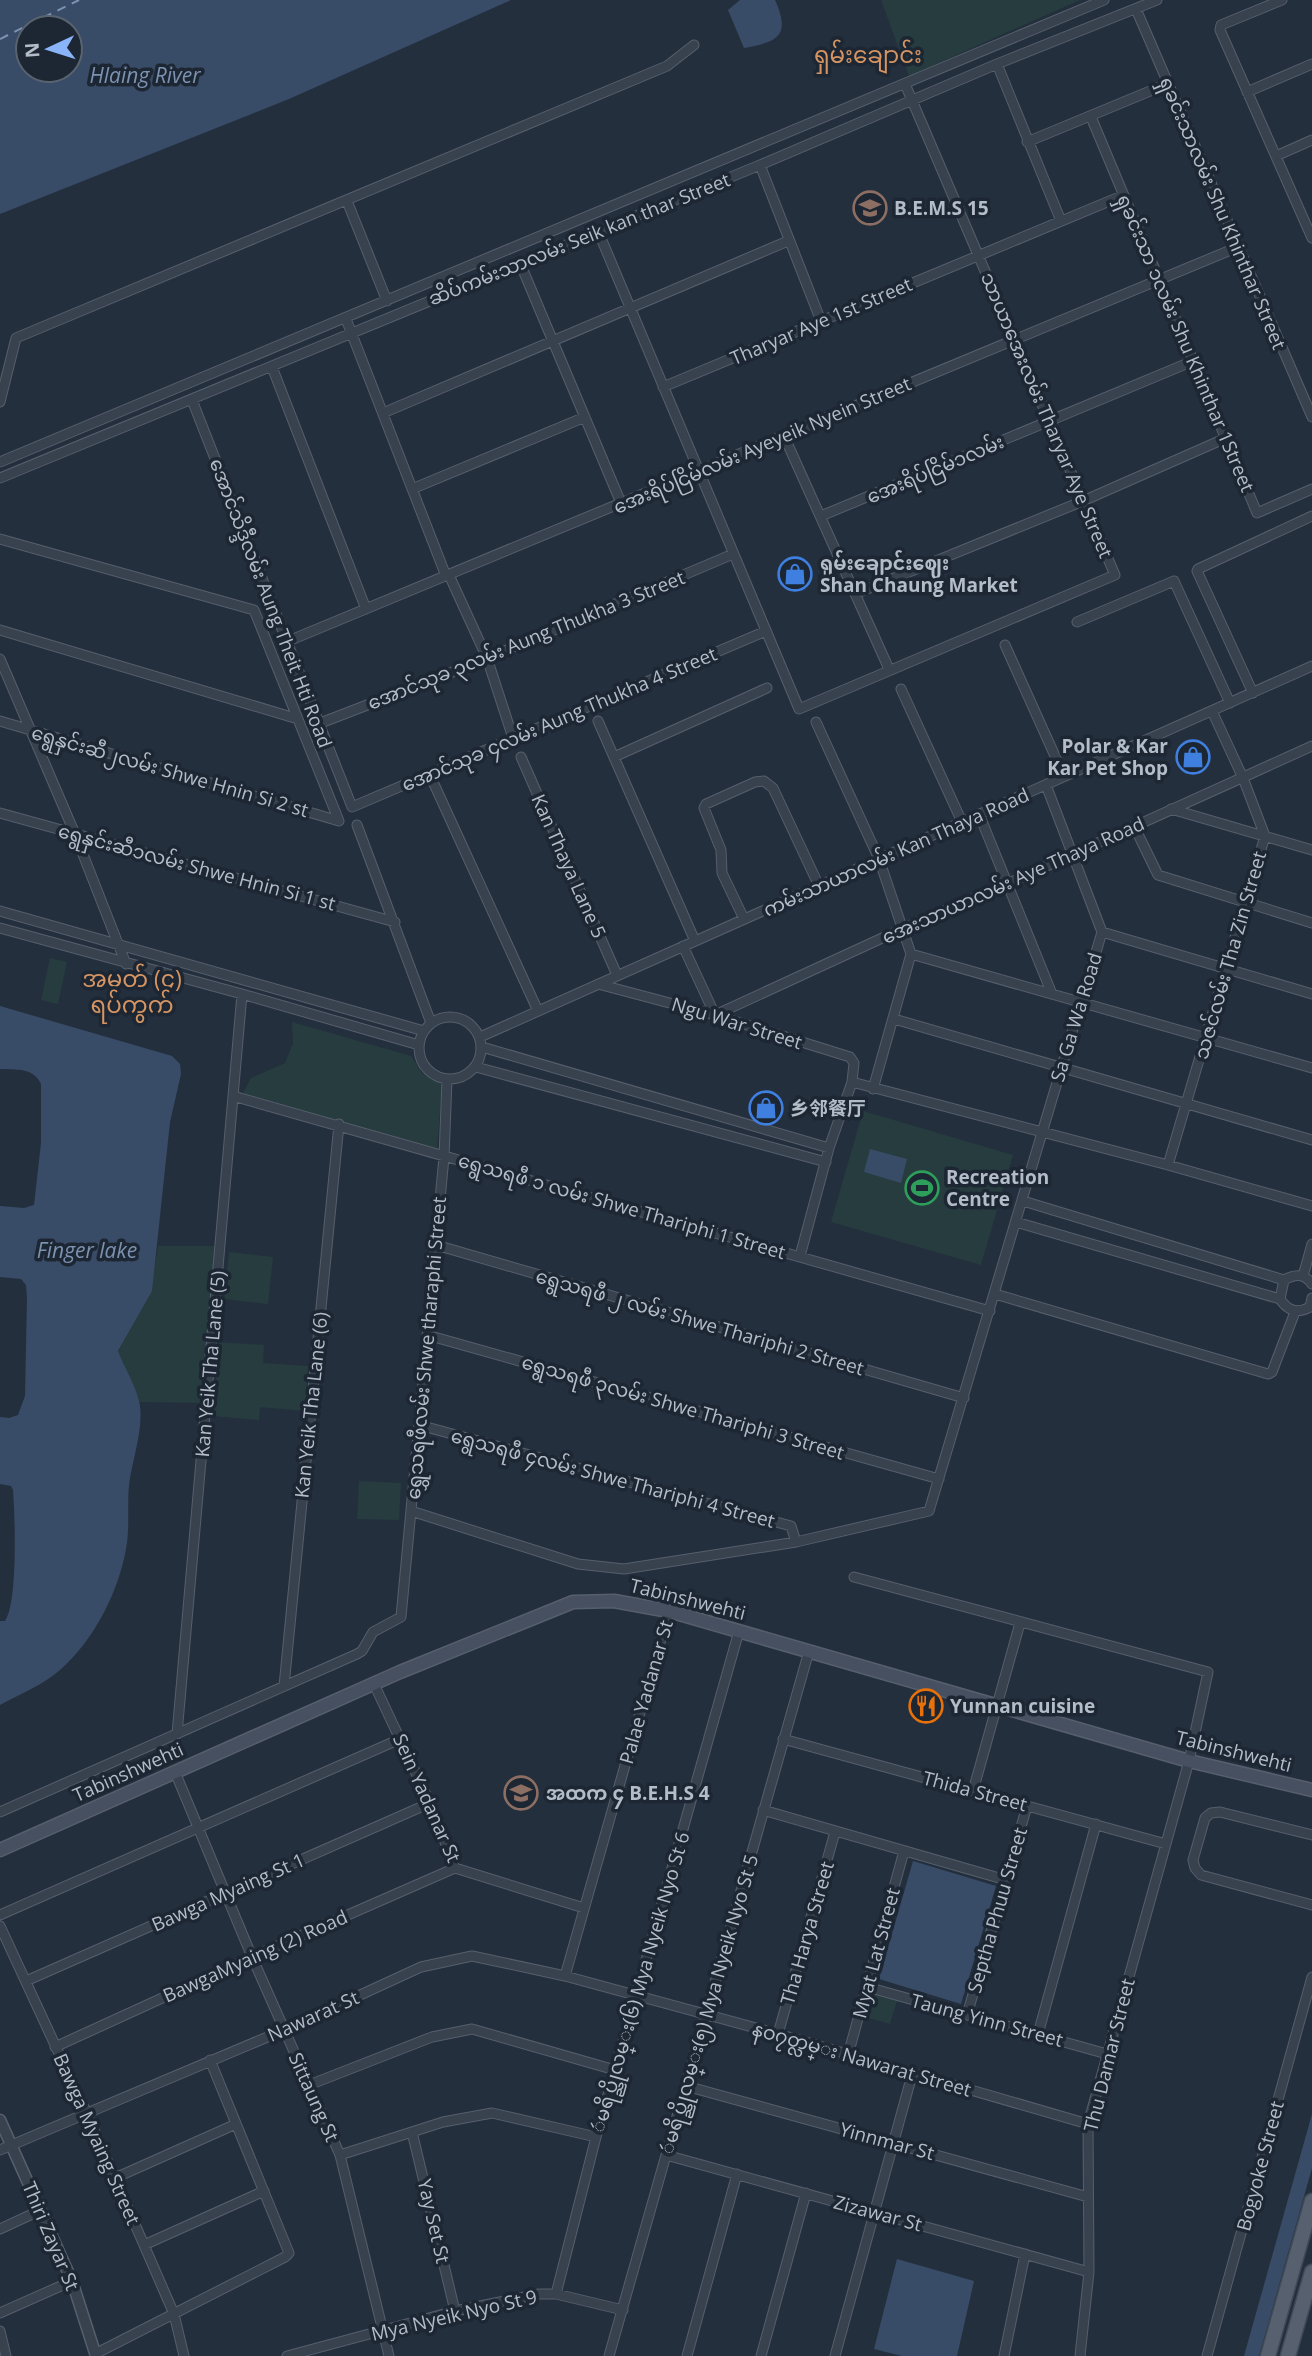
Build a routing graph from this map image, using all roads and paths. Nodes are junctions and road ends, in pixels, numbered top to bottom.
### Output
1 (1104, 0) edge
2 (1157, 0) edge
3 (1282, 0) edge
4 (1136, 9) junction
5 (694, 44) dead end
6 (997, 64) junction
7 (1312, 64) edge
8 (905, 83) junction
9 (1167, 84) junction
10 (1247, 92) junction
11 (913, 101) junction
12 (1091, 117) junction
13 (1312, 140) edge
14 (1027, 142) junction
15 (1276, 156) junction
16 (760, 165) junction
17 (1124, 195) junction
18 (348, 201) junction
19 (1308, 217) edge
20 (1061, 221) junction
21 (598, 231) junction
22 (1312, 238) edge
23 (788, 241) junction
24 (1238, 247) junction
25 (979, 255) junction
26 (520, 264) junction
27 (1160, 280) junction
28 (387, 301) junction
29 (630, 307) junction
30 (346, 318) junction
31 (821, 321) junction
32 (352, 332) junction
33 (552, 340) junction
34 (1015, 340) junction
35 (1193, 361) junction
36 (272, 367) junction
37 (663, 387) junction
38 (191, 400) junction
39 (0, 402) edge
40 (383, 413) junction
41 (585, 417) junction
42 (1312, 417) edge
43 (1049, 421) junction
44 (784, 436) junction
45 (1226, 438) junction
46 (0, 462) edge
47 (699, 471) junction
48 (0, 478) edge
49 (412, 489) junction
50 (1312, 489) edge
51 (1083, 501) junction
52 (621, 503) junction
53 (821, 516) junction
54 (1312, 516) edge
55 (0, 539) edge
56 (733, 554) junction
57 (447, 575) junction
58 (855, 594) junction
59 (366, 609) junction
60 (1077, 622) dead end
61 (0, 630) edge
62 (766, 631) junction
63 (286, 642) junction
64 (1005, 645) dead end
65 (487, 658) junction
66 (0, 659) edge
67 (1312, 666) edge
68 (889, 669) junction
69 (767, 688) dead end
70 (901, 689) dead end
71 (1253, 693) junction
72 (1230, 703) junction
73 (1212, 711) junction
74 (298, 719) junction
75 (598, 721) dead end
76 (0, 722) edge
77 (816, 722) dead end
78 (318, 724) junction
79 (30, 730) junction
80 (513, 738) junction
81 (1311, 749) edge
82 (521, 757) dead end
83 (614, 757) junction
84 (1064, 776) junction
85 (1243, 778) junction
86 (434, 785) dead end
87 (1046, 785) junction
88 (352, 807) joint
89 (1171, 809) junction
90 (0, 813) edge
91 (979, 814) junction
92 (962, 822) junction
93 (358, 825) dead end
94 (1135, 826) junction
95 (75, 834) junction
96 (1265, 836) junction
97 (1312, 850) edge
98 (1072, 853) junction
99 (879, 859) junction
100 (1007, 884) junction
101 (819, 886) junction
102 (1245, 902) junction
103 (0, 911) edge
104 (744, 919) junction
105 (395, 922) junction
106 (1312, 922) edge
107 (0, 928) edge
108 (904, 928) junction
109 (1102, 932) junction
110 (695, 941) junction
111 (119, 944) junction
112 (683, 946) junction
113 (911, 954) junction
114 (126, 964) junction
115 (1226, 968) junction
116 (617, 975) junction
117 (598, 984) junction
118 (242, 994) junction
119 (1052, 994) junction
120 (1312, 994) edge
121 (1081, 1002) junction
122 (538, 1011) junction
123 (715, 1015) junction
124 (894, 1019) junction
125 (431, 1023) junction
126 (424, 1031) junction
127 (480, 1037) junction
128 (1205, 1038) junction
129 (419, 1045) junction
130 (482, 1048) junction
131 (476, 1067) junction
132 (1062, 1068) junction
133 (1312, 1068) edge
134 (447, 1080) junction
135 (852, 1082) junction
136 (873, 1088) junction
137 (233, 1096) junction
138 (1186, 1104) junction
139 (339, 1125) junction
140 (1041, 1133) junction
141 (1312, 1140) edge
142 (829, 1148) junction
143 (444, 1157) junction
144 (826, 1162) junction
145 (1168, 1165) junction
146 (1023, 1201) junction
147 (1312, 1206) edge
148 (1016, 1222) junction
149 (1312, 1244) edge
150 (436, 1245) junction
151 (800, 1256) junction
152 (1303, 1276) junction
153 (1284, 1280) junction
154 (1312, 1284) edge
155 (995, 1294) junction
156 (1280, 1299) junction
157 (1311, 1304) edge
158 (990, 1311) junction
159 (1295, 1312) junction
160 (427, 1335) junction
161 (964, 1398) junction
162 (419, 1425) junction
163 (939, 1479) junction
164 (411, 1511) junction
165 (796, 1542) junction
166 (854, 1577) dead end
167 (669, 1611) junction
168 (1020, 1623) junction
169 (739, 1631) junction
170 (808, 1651) junction
171 (374, 1684) junction
172 (284, 1686) junction
173 (997, 1706) junction
174 (177, 1734) junction
175 (400, 1739) junction
176 (783, 1740) junction
177 (1189, 1761) junction
178 (175, 1772) junction
179 (1312, 1790) edge
180 (973, 1791) junction
181 (430, 1803) junction
182 (1027, 1806) junction
183 (764, 1810) junction
184 (0, 1812) edge
185 (1096, 1824) junction
186 (197, 1828) junction
187 (835, 1832) junction
188 (1312, 1835) edge
189 (1166, 1843) junction
190 (0, 1850) edge
191 (904, 1851) junction
192 (455, 1868) junction
193 (1006, 1880) junction
194 (225, 1893) junction
195 (1312, 1905) edge
196 (584, 1908) junction
197 (0, 1914) edge
198 (0, 1926) edge
199 (252, 1957) junction
200 (565, 1976) junction
201 (1312, 1977) edge
202 (26, 1981) junction
203 (867, 1987) junction
204 (636, 1996) junction
205 (705, 2014) junction
206 (967, 2015) junction
207 (284, 2030) junction
208 (778, 2034) junction
209 (1038, 2034) junction
210 (55, 2047) junction
211 (1107, 2054) junction
212 (848, 2055) junction
213 (210, 2060) junction
214 (615, 2070) junction
215 (912, 2075) junction
216 (309, 2085) junction
217 (685, 2086) junction
218 (87, 2114) junction
219 (0, 2120) edge
220 (236, 2124) junction
221 (1088, 2124) junction
222 (412, 2132) junction
223 (597, 2137) junction
224 (894, 2143) junction
225 (11, 2145) junction
226 (0, 2150) edge
227 (340, 2155) junction
228 (666, 2155) junction
229 (737, 2174) junction
230 (115, 2178) junction
231 (264, 2191) junction
232 (806, 2193) junction
233 (1088, 2197) junction
234 (1312, 2201) edge
235 (41, 2210) junction
236 (875, 2212) junction
237 (0, 2229) edge
238 (144, 2245) junction
239 (1025, 2253) junction
240 (1089, 2272) junction
241 (1312, 2272) edge
242 (72, 2281) junction
243 (556, 2294) junction
244 (623, 2310) junction
245 (455, 2311) junction
246 (0, 2313) edge
247 (174, 2314) junction
248 (383, 2330) junction
249 (0, 2331) edge
250 (96, 2355) edge
251 (6, 2356) edge
252 (184, 2356) edge
253 (287, 2356) edge
254 (389, 2356) edge
255 (609, 2356) edge
256 (687, 2356) edge
257 (761, 2356) edge
258 (835, 2356) edge
259 (1003, 2356) edge
260 (1080, 2356) edge
261 (1207, 2356) edge
262 (1268, 2356) edge
263 (1288, 2356) edge

1 - 8 street, ဆိပ်ကမ်းသာလမ်း Seik kan thar Street
2 - 4 street, ဆိပ်ကမ်းသာလမ်း Seik kan thar Street
3 - 10 street
4 - 6 street, ဆိပ်ကမ်းသာလမ်း Seik kan thar Street
4 - 9 street, ရှခင်းသာလမ်း Shu Khinthar Street
5 - 18 street
6 - 11 street, ဆိပ်ကမ်းသာလမ်း Seik kan thar Street
6 - 14 street
7 - 10 street
8 - 11 street, သာယာအေးလမ်း Tharyar Aye Street
8 - 28 street, ဆိပ်ကမ်းသာလမ်း Seik kan thar Street
9 - 12 street
9 - 24 street, ရှခင်းသာလမ်း Shu Khinthar Street
10 - 15 street
11 - 16 street, ဆိပ်ကမ်းသာလမ်း Seik kan thar Street
11 - 25 street, သာယာအေးလမ်း Tharyar Aye Street
12 - 14 street
12 - 17 street, ရှခင်းသာ ၁လမ်း Shu Khinthar 1Street
13 - 15 street
14 - 20 street
15 - 19 street
16 - 21 street, ဆိပ်ကမ်းသာလမ်း Seik kan thar Street
16 - 23 street
17 - 20 street, Tharyar Aye 1st Street
17 - 27 street, ရှခင်းသာ ၁လမ်း Shu Khinthar 1Street
18 - 28 street
18 - 39 street
19 - 22 street
20 - 25 street, Tharyar Aye 1st Street
21 - 26 street, ဆိပ်ကမ်းသာလမ်း Seik kan thar Street
21 - 29 street
23 - 29 street
23 - 31 street
24 - 27 street, အေးရိပ်ငြိမ်လမ်း Ayeyeik Nyein Street
24 - 42 street, ရှခင်းသာလမ်း Shu Khinthar Street
25 - 31 street, Tharyar Aye 1st Street
25 - 34 street, သာယာအေးလမ်း Tharyar Aye Street
26 - 32 street, ဆိပ်ကမ်းသာလမ်း Seik kan thar Street
26 - 33 street
27 - 34 street, အေးရိပ်ငြိမ်လမ်း Ayeyeik Nyein Street
27 - 35 street, ရှခင်းသာ ၁လမ်း Shu Khinthar 1Street
28 - 30 street, ဆိပ်ကမ်းသာလမ်း Seik kan thar Street
29 - 33 street
29 - 37 street
30 - 32 street
30 - 46 street, ဆိပ်ကမ်းသာလမ်း Seik kan thar Street
31 - 37 street, Tharyar Aye 1st Street
32 - 36 street, ဆိပ်ကမ်းသာလမ်း Seik kan thar Street
32 - 40 street
33 - 40 street
33 - 41 street
34 - 43 street, သာယာအေးလမ်း Tharyar Aye Street
34 - 44 street, အေးရိပ်ငြိမ်လမ်း Ayeyeik Nyein Street
35 - 43 street, အေးရိပ်ငြိမ်၁လမ်း
35 - 45 street, ရှခင်းသာ ၁လမ်း Shu Khinthar 1Street
36 - 38 street, ဆိပ်ကမ်းသာလမ်း Seik kan thar Street
36 - 59 street
37 - 47 street
38 - 48 street, ဆိပ်ကမ်းသာလမ်း Seik kan thar Street
38 - 63 street, အောင်သိဒ္ဒီလမ်း Aung Theit Hti Road
40 - 49 street
41 - 49 street
41 - 52 street
43 - 51 street, သာယာအေးလမ်း Tharyar Aye Street
43 - 53 street, အေးရိပ်ငြိမ်၁လမ်း
44 - 47 street, အေးရိပ်ငြိမ်လမ်း Ayeyeik Nyein Street
44 - 53 street
45 - 50 street, ရှခင်းသာ ၁လမ်း Shu Khinthar 1Street
45 - 51 street
47 - 52 street, အေးရိပ်ငြိမ်လမ်း Ayeyeik Nyein Street
47 - 56 street
49 - 57 street
51 - 58 street
51 - 68 street, သာယာအေးလမ်း Tharyar Aye Street
52 - 57 street, အေးရိပ်ငြိမ်လမ်း Ayeyeik Nyein Street
53 - 58 street
54 - 71 street
55 - 74 street
56 - 62 street
56 - 65 street, အောင်သုခ ၃လမ်း Aung Thukha 3 Street
57 - 59 street, အေးရိပ်ငြိမ်လမ်း Ayeyeik Nyein Street
57 - 65 street
58 - 68 street
59 - 63 street, အေးရိပ်ငြိမ်လမ်း Ayeyeik Nyein Street
60 - 72 street
61 - 74 street
62 - 68 street
62 - 80 street, အောင်သုခ ၄လမ်း Aung Thukha 4 Street
63 - 78 street, အောင်သိဒ္ဒီလမ်း Aung Theit Hti Road
64 - 84 street
65 - 78 street, အောင်သုခ ၃လမ်း Aung Thukha 3 Street
65 - 80 street
66 - 79 street
67 - 71 street, ကမ်းသာယာလမ်း Kan Thaya Road
69 - 83 street
70 - 92 street
71 - 72 street, ကမ်းသာယာလမ်း Kan Thaya Road
72 - 73 street, ကမ်းသာယာလမ်း Kan Thaya Road
73 - 84 street, ကမ်းသာယာလမ်း Kan Thaya Road
73 - 85 street, သဇင်လမ်း Tha Zin Street
74 - 79 street, ရွေနှင်းဆီ၂လမ်း Shwe Hnin Si 2 st
75 - 83 street
76 - 79 street, ရွေနှင်းဆီ၂လမ်း Shwe Hnin Si 2 st
77 - 99 street
78 - 88 street, အောင်သိဒ္ဒီလမ်း Aung Theit Hti Road
79 - 95 street
80 - 88 street, အောင်သုခ ၄လမ်း Aung Thukha 4 Street
81 - 85 street, အေးသာယာလမ်း Aye Thaya Road
82 - 116 street, Kan Thaya Lane 5
83 - 110 street
84 - 87 street, ကမ်းသာယာလမ်း Kan Thaya Road
85 - 89 street, အေးသာယာလမ်း Aye Thaya Road
85 - 96 street, သဇင်လမ်း Tha Zin Street
86 - 122 street
87 - 91 street, ကမ်းသာယာလမ်း Kan Thaya Road
87 - 98 street, Sa Ga Wa Road
89 - 94 street, အေးသာယာလမ်း Aye Thaya Road
89 - 96 street
90 - 95 street, ရွေနှင်းဆီ၁လမ်း Shwe Hnin Si 1 st
91 - 92 street, ကမ်းသာယာလမ်း Kan Thaya Road
91 - 100 street
92 - 99 street, ကမ်းသာယာလမ်း Kan Thaya Road
93 - 105 street
94 - 98 street, အေးသာယာလမ်း Aye Thaya Road
94 - 102 street
95 - 105 street, ရွေနှင်းဆီ၁လမ်း Shwe Hnin Si 1 st
95 - 111 street
96 - 97 street
96 - 102 street, သဇင်လမ်း Tha Zin Street
98 - 100 street, အေးသာယာလမ်း Aye Thaya Road
98 - 109 street, Sa Ga Wa Road
99 - 101 street, ကမ်းသာယာလမ်း Kan Thaya Road
99 - 108 street
100 - 108 street, အေးသာယာလမ်း Aye Thaya Road
100 - 119 street
101 - 104 street, ကမ်းသာယာလမ်း Kan Thaya Road
101 - 104 street
102 - 106 street
102 - 115 street, သဇင်လမ်း Tha Zin Street
103 - 111 street
104 - 110 street, ကမ်းသာယာလမ်း Kan Thaya Road
105 - 125 street
107 - 114 street
108 - 113 street
108 - 123 street, အေးသာယာလမ်း Aye Thaya Road
109 - 115 street
109 - 121 street, Sa Ga Wa Road
110 - 112 street, ကမ်းသာယာလမ်း Kan Thaya Road
111 - 114 street
111 - 126 street
112 - 116 street, ကမ်းသာယာလမ်း Kan Thaya Road
112 - 123 street
113 - 119 street
113 - 124 street
114 - 118 street
115 - 120 street
115 - 128 street, သဇင်လမ်း Tha Zin Street
116 - 117 street, ကမ်းသာယာလမ်း Kan Thaya Road
117 - 122 street, ကမ်းသာယာလမ်း Kan Thaya Road
117 - 123 street, Ngu War Street
118 - 129 street
118 - 137 street, Kan Yeik Tha Lane (5)
119 - 121 street
121 - 128 street
121 - 132 street, Sa Ga Wa Road
122 - 127 street, ကမ်းသာယာလမ်း Kan Thaya Road
123 - 135 street, Ngu War Street
124 - 132 street
124 - 136 street
125 - 126 street
125 - 127 street
126 - 129 street
127 - 130 street
128 - 133 street
128 - 138 street, သဇင်လမ်း Tha Zin Street
129 - 134 street
130 - 131 street
130 - 142 street
131 - 134 street
131 - 144 street
132 - 138 street
132 - 140 street, Sa Ga Wa Road
134 - 143 street, ရွှေသရဖီလမ်း Shwe tharaphi Street
135 - 136 street
135 - 142 street
136 - 140 street
137 - 139 street, ရွေသရဖီ ၁ လမ်း Shwe Thariphi 1 Street
137 - 174 street, Kan Yeik Tha Lane (5)
138 - 141 street
138 - 145 street, သဇင်လမ်း Tha Zin Street
139 - 143 street, ရွေသရဖီ ၁ လမ်း Shwe Thariphi 1 Street
139 - 172 street, Kan Yeik Tha Lane (6)
140 - 145 street
140 - 146 street, Sa Ga Wa Road
142 - 144 street
143 - 150 street, ရွှေသရဖီလမ်း Shwe tharaphi Street
143 - 151 street, ရွေသရဖီ ၁ လမ်း Shwe Thariphi 1 Street
144 - 151 street
145 - 147 street
146 - 148 street, Sa Ga Wa Road
146 - 153 street
148 - 155 street, Sa Ga Wa Road
148 - 156 street
149 - 152 street
150 - 160 street, ရွှေသရဖီလမ်း Shwe tharaphi Street
150 - 161 street, ရွေသရဖီ ၂ လမ်း Shwe Thariphi 2 Street
151 - 158 street, ရွေသရဖီ ၁ လမ်း Shwe Thariphi 1 Street
152 - 153 street
152 - 154 street
153 - 156 street
155 - 158 street, Sa Ga Wa Road
155 - 159 street
156 - 159 street
157 - 159 street
158 - 161 street, Sa Ga Wa Road
160 - 162 street, ရွှေသရဖီလမ်း Shwe tharaphi Street
160 - 163 street, ရွေသရဖီ ၃လမ်း Shwe Thariphi 3 Street
161 - 163 street, Sa Ga Wa Road
162 - 164 street, ရွှေသရဖီလမ်း Shwe tharaphi Street
162 - 165 street, ရွေသရဖီ ၄လမ်း Shwe Thariphi 4 Street
163 - 165 street, Sa Ga Wa Road
164 - 165 street
164 - 172 street, ရွှေသရဖီလမ်း Shwe tharaphi Street
166 - 168 street
167 - 169 main road, Tabinshwehti
167 - 171 main road, Tabinshwehti
167 - 196 street, Palae Yadanar St
168 - 173 street
168 - 177 street, Thu Damar Street
169 - 170 main road, Tabinshwehti
169 - 204 street, ဴမရိပ္ညိုလမ္း(၆) Mya Nyeik Nyo St 6
170 - 173 main road, Tabinshwehti
170 - 176 street, ဴမရိပ္ညိုလမ္း(၅) Mya Nyeik Nyo St 5
171 - 175 street, Sein Yadanar St
171 - 178 main road, Tabinshwehti
172 - 174 street
173 - 177 main road, Tabinshwehti
173 - 180 street
174 - 184 street
175 - 181 street, Sein Yadanar St
175 - 186 street
176 - 180 street, Thida Street
176 - 183 street, ဴမရိပ္ညိုလမ္း(၅) Mya Nyeik Nyo St 5
177 - 179 main road, Tabinshwehti
177 - 189 street, Thu Damar Street
178 - 186 street, Sittaung St
178 - 190 main road, Tabinshwehti
180 - 182 street, Thida Street
181 - 192 street, Sein Yadanar St
181 - 194 street, Bawga Myaing St 1
182 - 185 street, Thida Street
182 - 193 street, Septha Phuu Street
183 - 187 street
183 - 205 street, ဴမရိပ္ညိုလမ္း(၅) Mya Nyeik Nyo St 5
185 - 189 street, Thida Street
185 - 209 street
186 - 194 street, Sittaung St
186 - 197 street
187 - 191 street
187 - 208 street, Tha Harya Street
188 - 195 street
189 - 211 street, Thu Damar Street
191 - 193 street
191 - 203 street, Myat Lat Street
192 - 196 street, Sein Yadanar St
192 - 199 street, BawgaMyaing (2) Road
193 - 206 street, Septha Phuu Street
194 - 199 street, Sittaung St
194 - 202 street, Bawga Myaing St 1
196 - 200 street, Palae Yadanar St
198 - 202 street, Bawga Myaing Street
199 - 207 street, Sittaung St
199 - 210 street, BawgaMyaing (2) Road
200 - 204 street, Nawarat St
200 - 207 street, Nawarat St
201 - 261 street, Bogyoke Street
202 - 210 street, Bawga Myaing Street
203 - 206 street, Taung Yinn Street
203 - 212 street, Myat Lat Street
204 - 205 street, နဝ၇တ္လမ္း Nawarat Street
204 - 214 street, ဴမရိပ္ညိုလမ္း(၆) Mya Nyeik Nyo St 6
205 - 208 street, နဝ၇တ္လမ္း Nawarat Street
205 - 217 street, ဴမရိပ္ညိုလမ္း(၅) Mya Nyeik Nyo St 5
206 - 209 street, Taung Yinn Street
207 - 213 street, Nawarat St
207 - 216 street, Sittaung St
208 - 212 street, နဝ၇တ္လမ္း Nawarat Street
209 - 211 street, Taung Yinn Street
210 - 218 street, Bawga Myaing Street
211 - 221 street, Thu Damar Street
212 - 215 street, နဝ၇တ္လမ္း Nawarat Street
213 - 218 street, Nawarat St
213 - 220 street
214 - 216 street
214 - 223 street, ဴမရိပ္ညိုလမ္း(၆) Mya Nyeik Nyo St 6
215 - 221 street, နဝ၇တ္လမ္း Nawarat Street
215 - 224 street
216 - 227 street, Sittaung St
217 - 224 street, Yinnmar St
217 - 228 street, ဴမရိပ္ညိုလမ္း(၅) Mya Nyeik Nyo St 5
218 - 225 street, Nawarat St
218 - 230 street, Bawga Myaing Street
219 - 225 street, Thiri Zayar St
220 - 230 street
220 - 231 street
221 - 233 street, Thu Damar Street
222 - 223 street
222 - 227 street
222 - 245 street, Yay Set St
223 - 243 street, ဴမရိပ္ညိုလမ္း(၆) Mya Nyeik Nyo St 6
224 - 233 street, Yinnmar St
224 - 236 street
225 - 226 street, Nawarat St
225 - 235 street, Thiri Zayar St
227 - 248 street, Sittaung St
228 - 229 street, Zizawar St
228 - 244 street, ဴမရိပ္ညိုလမ္း(၅) Mya Nyeik Nyo St 5
229 - 232 street, Zizawar St
229 - 256 street
230 - 238 street, Bawga Myaing Street
231 - 238 street
231 - 247 street
232 - 236 street, Zizawar St
232 - 257 street
233 - 240 street, Thu Damar Street
234 - 262 main road
235 - 237 street
235 - 242 street, Thiri Zayar St
236 - 239 street, Zizawar St
236 - 258 street
238 - 247 street, Bawga Myaing Street
239 - 240 street, Zizawar St
239 - 259 street
240 - 260 street, Thu Damar Street
241 - 263 main road
242 - 246 street
242 - 250 street, Thiri Zayar St
243 - 244 street, Mya Nyeik Nyo St 9
243 - 245 street, Mya Nyeik Nyo St 9
244 - 255 street, ဴမရိပ္ညိုလမ္း(၅) Mya Nyeik Nyo St 5
245 - 248 street, Mya Nyeik Nyo St 9
247 - 250 street
247 - 252 street, Bawga Myaing Street
248 - 253 street, Mya Nyeik Nyo St 9
248 - 254 street, Sittaung St
249 - 251 street

